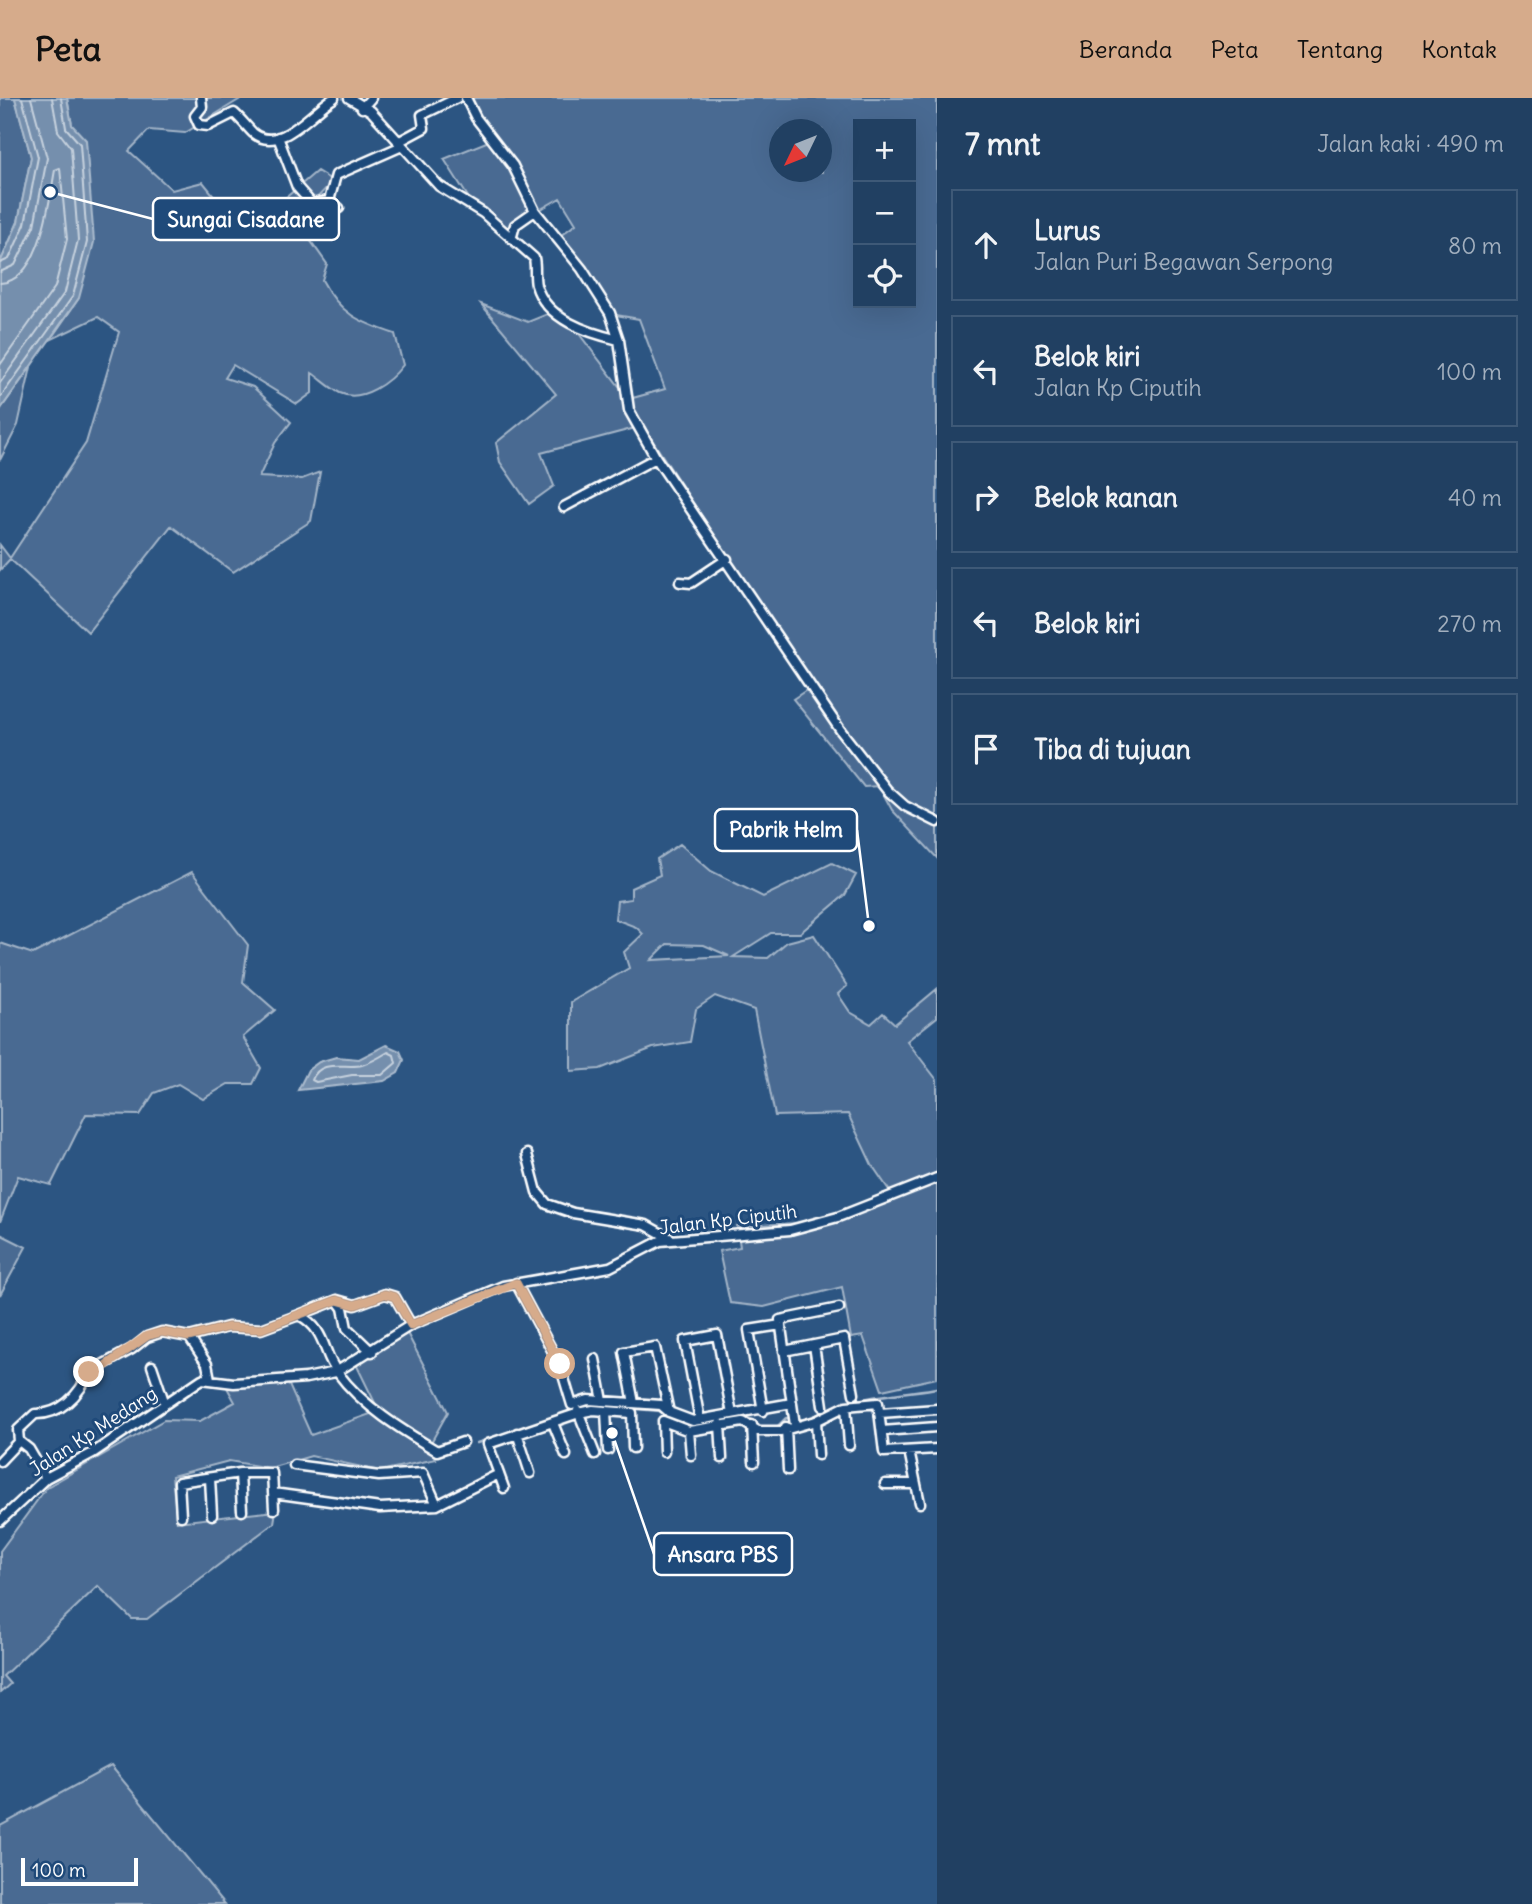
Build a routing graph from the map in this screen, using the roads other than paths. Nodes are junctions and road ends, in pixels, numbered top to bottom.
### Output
1 (201, 98) edge
2 (334, 98) edge
3 (349, 98) edge
4 (371, 98) edge
5 (457, 98) edge
6 (466, 98) edge
7 (362, 108) junction
8 (278, 137) junction
9 (400, 144) junction
10 (329, 201) junction
11 (339, 208) dead end
12 (535, 211) junction
13 (512, 236) junction
14 (619, 340) junction
15 (656, 458) junction
16 (564, 507) dead end
17 (727, 559) junction
18 (680, 582) dead end
19 (937, 822) edge
20 (527, 1154) dead end
21 (937, 1178) edge
22 (671, 1239) junction
23 (516, 1283) junction
24 (337, 1300) junction
25 (839, 1308) dead end
26 (299, 1315) junction
27 (411, 1325) junction
28 (781, 1325) junction
29 (189, 1337) junction
30 (814, 1345) junction
31 (784, 1351) junction
32 (372, 1352) junction
33 (595, 1359) dead end
34 (152, 1366) dead end
35 (336, 1372) junction
36 (210, 1379) junction
37 (854, 1394) dead end
38 (603, 1401) junction
39 (634, 1403) junction
40 (792, 1403) junction
41 (164, 1404) junction
42 (572, 1405) junction
43 (823, 1406) dead end
44 (846, 1406) junction
45 (937, 1409) edge
46 (763, 1410) junction
47 (606, 1411) junction
48 (669, 1412) junction
49 (579, 1413) junction
50 (880, 1413) junction
51 (732, 1414) junction
52 (700, 1420) junction
53 (816, 1421) junction
54 (792, 1422) junction
55 (553, 1423) junction
56 (720, 1424) junction
57 (752, 1425) junction
58 (937, 1427) edge
59 (689, 1431) junction
60 (882, 1431) junction
61 (517, 1433) junction
62 (19, 1441) junction
63 (463, 1442) dead end
64 (849, 1445) dead end
65 (633, 1448) dead end
66 (937, 1449) edge
67 (608, 1450) dead end
68 (909, 1451) junction
69 (664, 1452) dead end
70 (595, 1454) dead end
71 (566, 1455) dead end
72 (691, 1455) dead end
73 (818, 1455) dead end
74 (722, 1458) dead end
75 (0, 1461) edge
76 (754, 1462) dead end
77 (294, 1465) dead end
78 (788, 1470) dead end
79 (530, 1473) dead end
80 (240, 1474) junction
81 (499, 1474) junction
82 (46, 1478) junction
83 (210, 1478) junction
84 (885, 1484) dead end
85 (916, 1484) junction
86 (504, 1488) dead end
87 (273, 1493) junction
88 (920, 1503) dead end
89 (437, 1505) junction
90 (274, 1509) dead end
91 (242, 1511) dead end
92 (212, 1515) dead end
93 (181, 1516) dead end
94 (0, 1521) edge

1 - 8 street
2 - 8 street
3 - 7 street
4 - 7 street
5 - 9 street
6 - 12 street
7 - 9 street
8 - 10 street
9 - 10 street
9 - 13 street
10 - 11 street
12 - 13 street
12 - 14 street
13 - 14 street
14 - 15 street
15 - 16 street
15 - 17 street
17 - 18 street
17 - 19 street
20 - 22 street
21 - 22 street, Jalan Kp Ciputih
22 - 23 street, Jalan Kp Ciputih
23 - 27 street, Jalan Kp Ciputih
23 - 42 street
24 - 26 street
24 - 27 street
24 - 32 street
25 - 28 street
26 - 29 street
26 - 35 street
27 - 32 street, Jalan Kp Ciputih
28 - 31 street
28 - 46 street
29 - 36 street
29 - 62 street
30 - 31 street
30 - 37 street
30 - 43 street
31 - 40 street
32 - 35 street, Jalan Kp Ciputih
33 - 38 street
34 - 41 street
35 - 36 street, Jalan Kp Ciputih
35 - 63 street
36 - 41 street, Jalan Kp Medang
38 - 39 street
38 - 42 street
39 - 48 street
39 - 48 street
40 - 46 street
40 - 54 street
41 - 82 street, Jalan Kp Medang
42 - 49 street
44 - 50 street
44 - 53 street
44 - 64 street
45 - 50 street
46 - 51 street
47 - 49 street
47 - 65 street
47 - 67 street
48 - 52 street
49 - 55 street
49 - 70 street
50 - 60 street
51 - 52 street
51 - 52 street
53 - 54 street
53 - 73 street
54 - 57 street
54 - 78 street
55 - 61 street
55 - 71 street
56 - 57 street
56 - 59 street
56 - 74 street
57 - 76 street
58 - 60 street
59 - 69 street
59 - 72 street
60 - 68 street
61 - 79 street
61 - 81 street
62 - 75 street
62 - 82 street
66 - 68 street
68 - 85 street
77 - 89 street
80 - 83 street
80 - 87 street
80 - 91 street
81 - 86 street
81 - 89 street
82 - 94 street, Jalan Kp Medang
83 - 92 street
83 - 93 street
84 - 85 street
85 - 88 street
87 - 89 street
87 - 90 street

